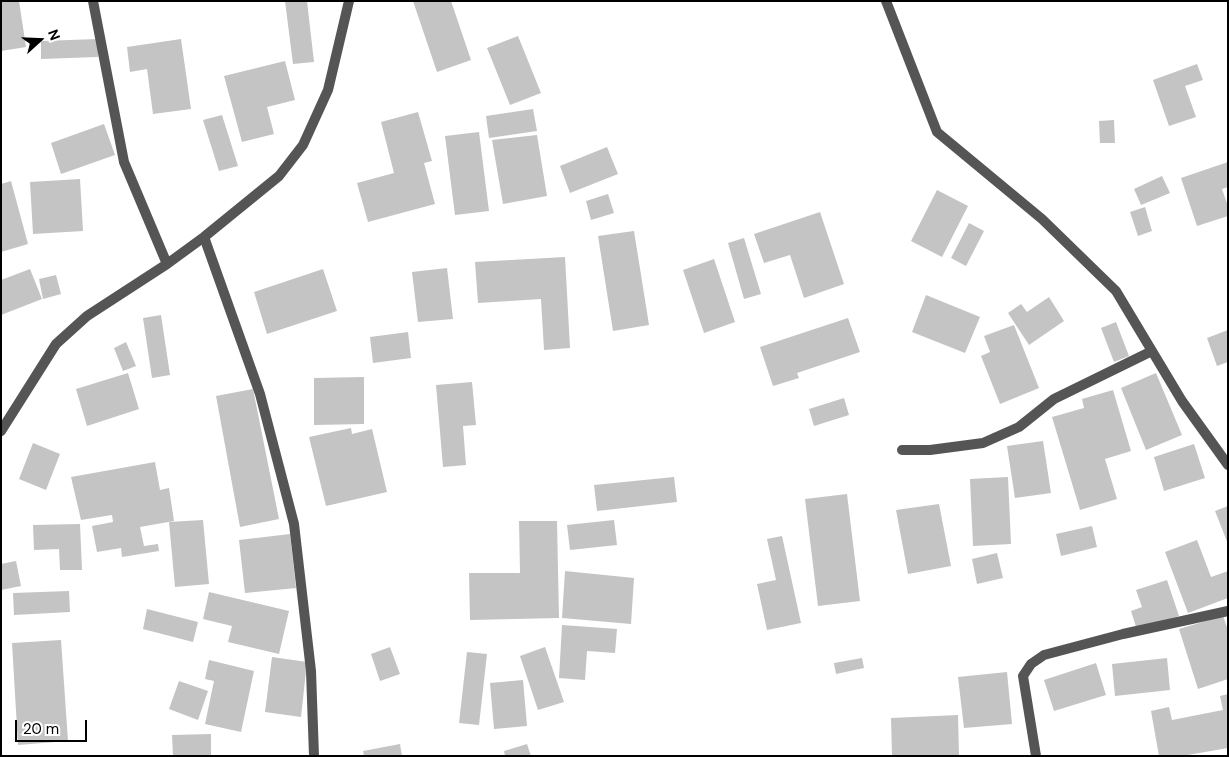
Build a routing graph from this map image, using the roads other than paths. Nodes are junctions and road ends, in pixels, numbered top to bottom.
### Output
1 (93, 1) edge
2 (349, 1) edge
3 (886, 1) edge
4 (204, 238) junction
5 (166, 264) junction
6 (1152, 351) junction
7 (1, 431) edge
8 (902, 450) dead end
9 (1228, 465) edge
10 (1228, 612) edge
11 (314, 756) edge
12 (1036, 756) edge

1 - 5 street
2 - 4 street
3 - 6 street
4 - 5 street
4 - 11 street
5 - 7 street
6 - 8 street
6 - 9 street
10 - 12 street

